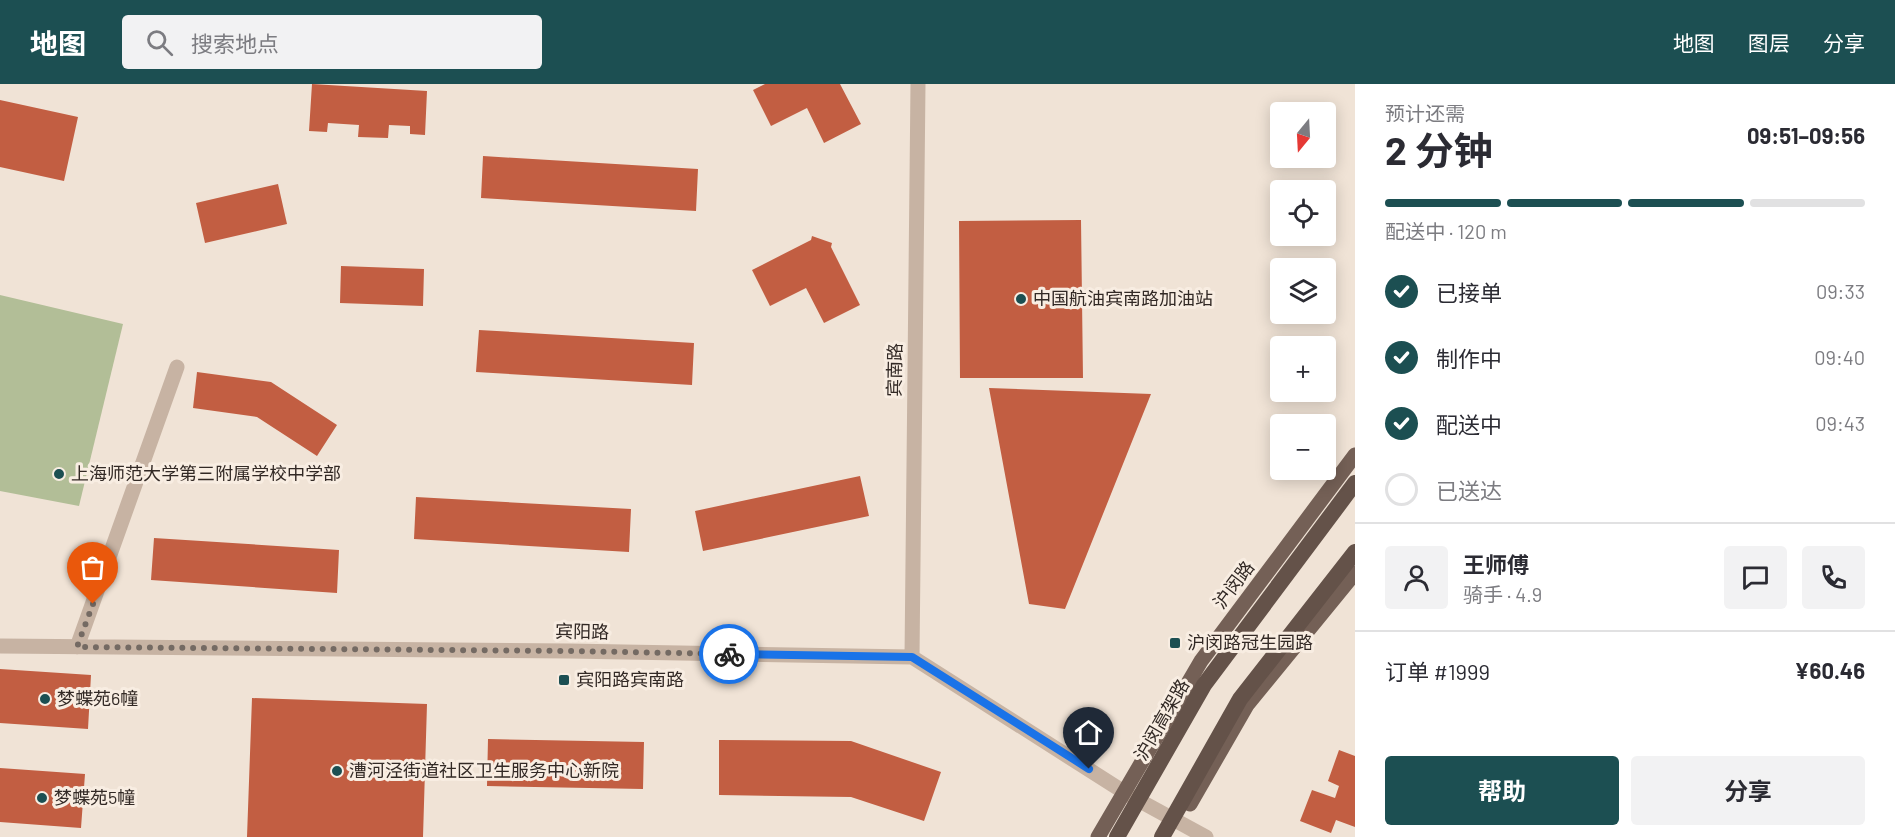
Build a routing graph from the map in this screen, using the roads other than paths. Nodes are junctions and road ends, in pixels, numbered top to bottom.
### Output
1 (918, 84) edge
2 (177, 368) dead end
3 (1355, 455) edge
4 (1355, 483) edge
5 (1355, 552) edge
6 (1355, 573) edge
7 (0, 646) edge
8 (77, 647) junction
9 (912, 657) junction
10 (1124, 792) junction
11 (1175, 830) edge
12 (1098, 837) edge
13 (1117, 837) edge
14 (1162, 837) edge
15 (1206, 837) edge

1 - 9 street, 宾南路
2 - 8 street
3 - 10 main road, 沪闵路
4 - 13 highway, 沪闵高架路, bridge
5 - 14 highway, bridge
6 - 11 main road
7 - 8 street, 宾阳路
8 - 9 street, 宾阳路
9 - 10 street
10 - 11 street
10 - 12 main road, 沪闵路
11 - 15 street

